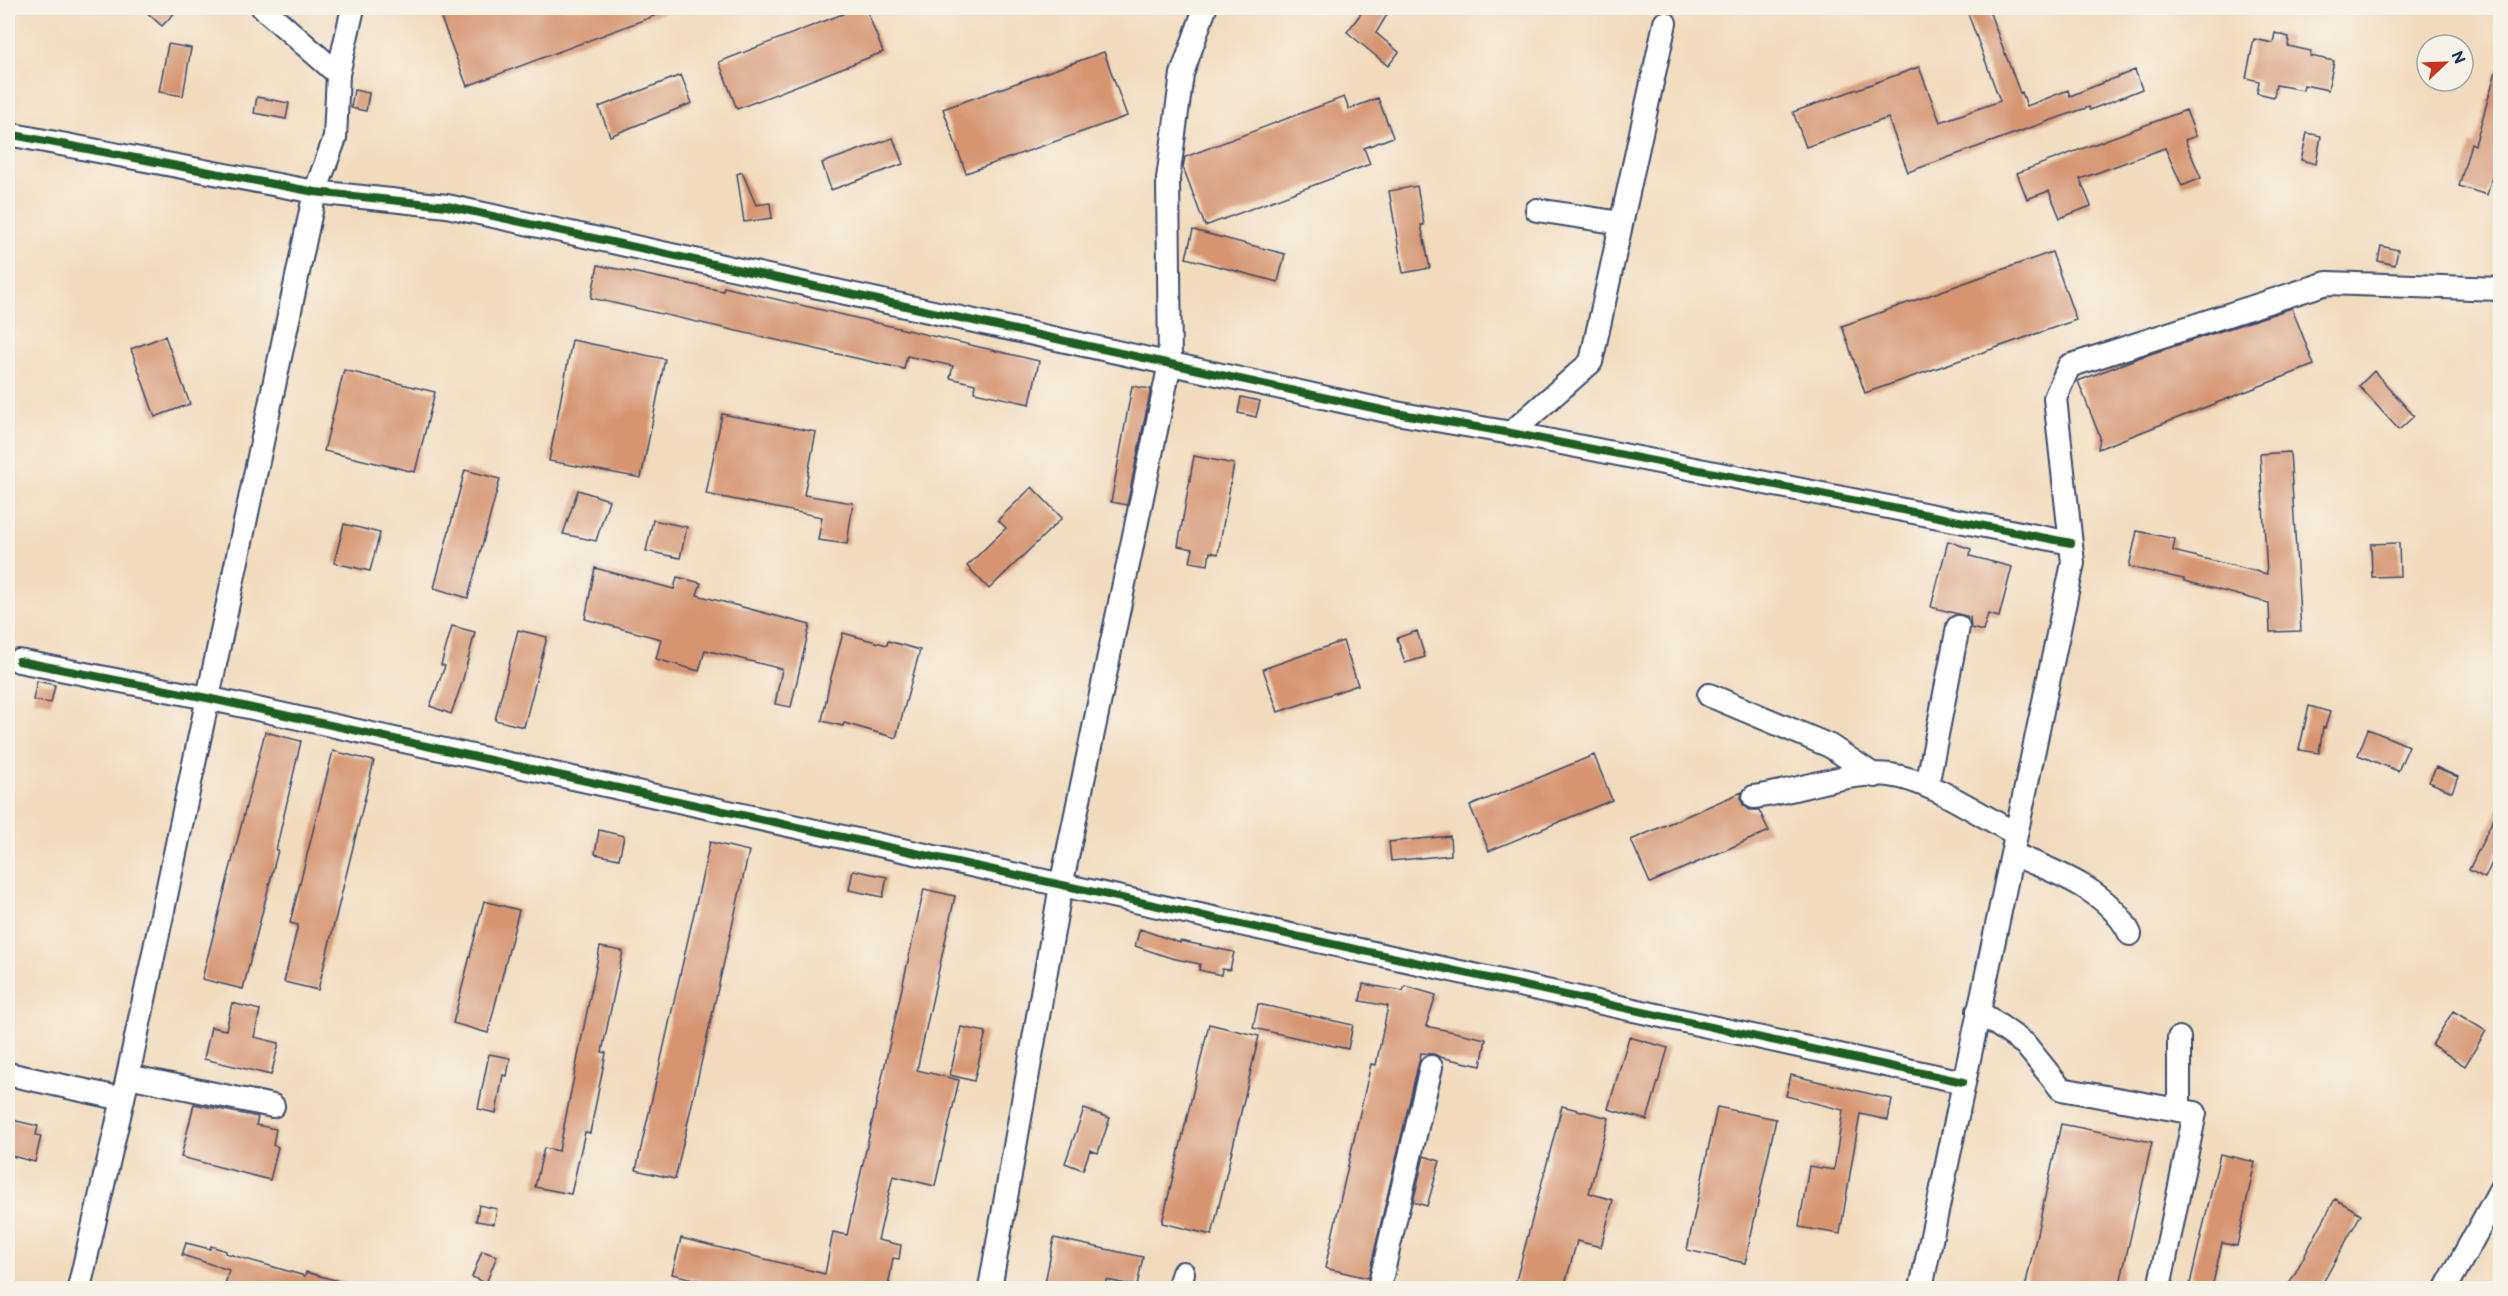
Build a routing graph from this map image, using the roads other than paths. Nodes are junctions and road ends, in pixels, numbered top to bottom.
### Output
1 (263, 8) edge
2 (354, 8) edge
3 (1205, 8) edge
4 (1665, 23) dead end
5 (338, 74) junction
6 (8, 134) edge
7 (315, 192) junction
8 (1537, 210) dead end
9 (1621, 223) junction
10 (2500, 289) edge
11 (1170, 363) junction
12 (1510, 433) junction
13 (2071, 543) junction
14 (1958, 627) dead end
15 (19, 661) dead end
16 (1709, 695) dead end
17 (207, 698) junction
18 (1875, 776) junction
19 (1927, 786) junction
20 (1754, 797) dead end
21 (2014, 844) junction
22 (1061, 886) junction
23 (2130, 934) dead end
24 (1978, 1011) junction
25 (2179, 1038) dead end
26 (1431, 1067) dead end
27 (8, 1074) edge
28 (128, 1076) junction
29 (1964, 1082) junction
30 (123, 1099) junction
31 (273, 1106) dead end
32 (2179, 1110) junction
33 (2500, 1190) edge
34 (79, 1288) edge
35 (990, 1288) edge
36 (1379, 1288) edge
37 (1921, 1288) edge
38 (2158, 1288) edge
39 (2446, 1288) edge

1 - 5 street
2 - 5 street
3 - 11 street
4 - 9 street
5 - 7 street
6 - 7 street
7 - 11 street
7 - 17 street
8 - 9 street
9 - 12 street
10 - 13 street
11 - 12 street
11 - 22 street
12 - 13 street
13 - 21 street
14 - 19 street
15 - 17 street
16 - 18 street
17 - 22 street
17 - 28 street
18 - 19 street
18 - 20 street
19 - 21 street
21 - 23 street
21 - 24 street
22 - 29 street
22 - 35 street
24 - 29 street
24 - 32 street
25 - 32 street
26 - 36 street
27 - 30 street
28 - 30 street
28 - 31 street
29 - 37 street
30 - 34 street
32 - 38 street
33 - 39 street

